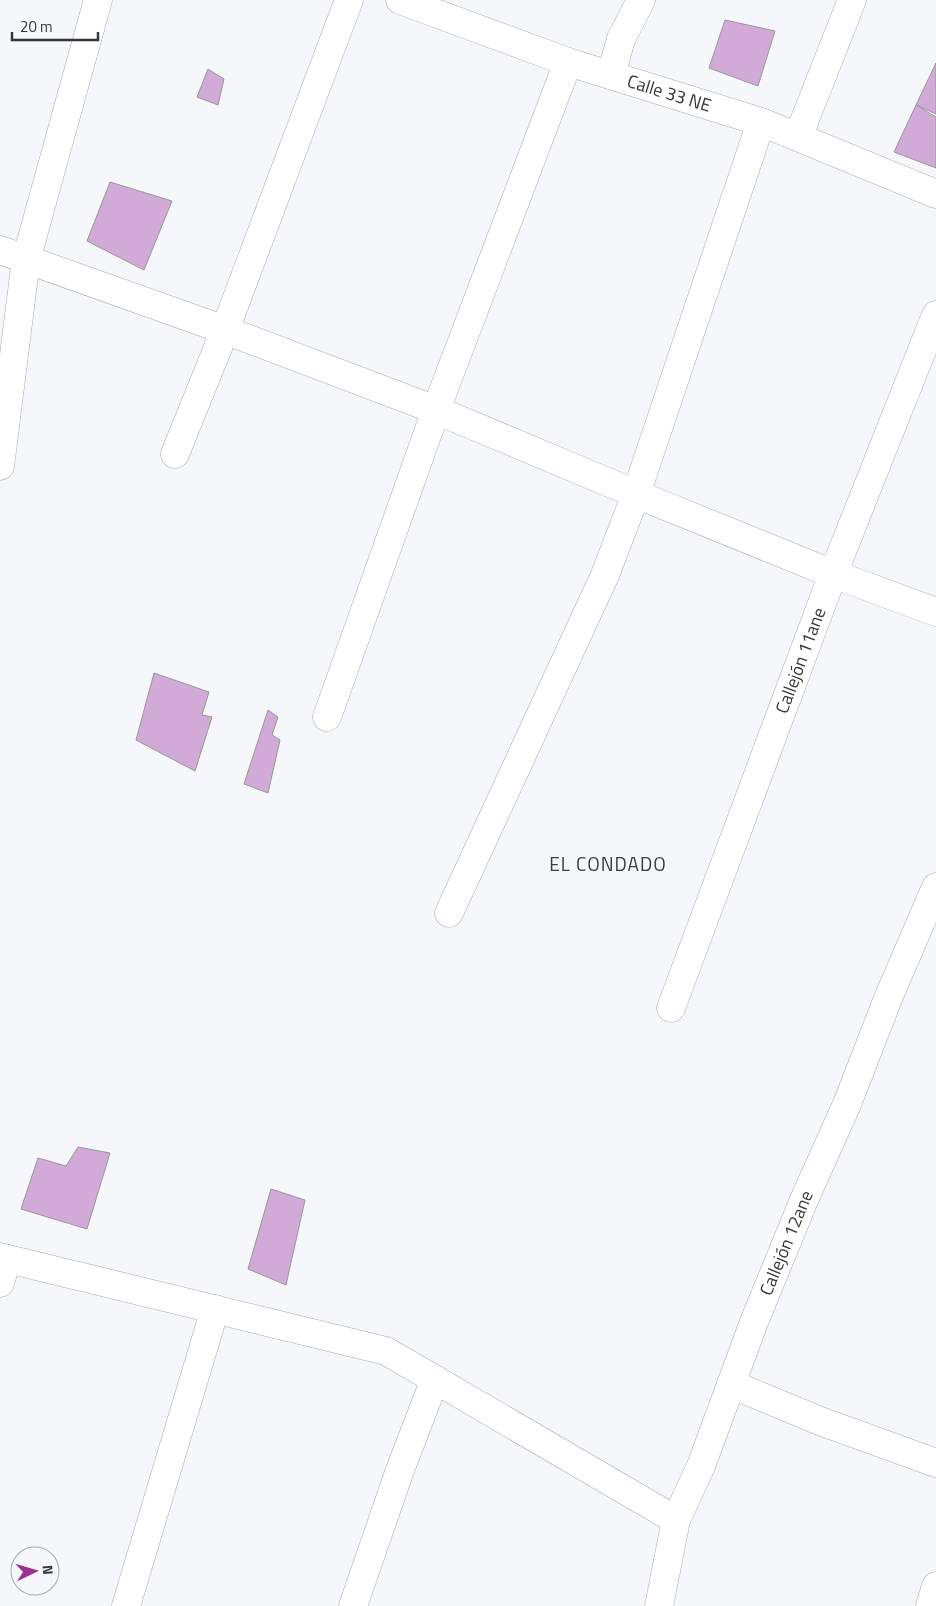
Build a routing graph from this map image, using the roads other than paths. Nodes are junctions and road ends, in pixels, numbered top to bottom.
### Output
1 (98, 0) edge
2 (349, 0) edge
3 (400, 0) edge
4 (641, 0) edge
5 (852, 0) edge
6 (568, 62) junction
7 (611, 75) junction
8 (761, 122) junction
9 (798, 137) junction
10 (936, 194) edge
11 (0, 250) edge
12 (26, 260) junction
13 (936, 314) edge
14 (225, 330) junction
15 (436, 410) junction
16 (176, 454) dead end
17 (0, 466) edge
18 (636, 494) junction
19 (833, 574) junction
20 (936, 612) edge
21 (327, 717) dead end
22 (936, 887) edge
23 (449, 913) dead end
24 (671, 1008) dead end
25 (2, 1266) edge
26 (215, 1309) junction
27 (435, 1379) junction
28 (731, 1384) junction
29 (936, 1463) edge
30 (676, 1520) junction
31 (936, 1586) edge
32 (126, 1606) edge
33 (353, 1606) edge
34 (659, 1606) edge
35 (930, 1606) edge

1 - 12 street
2 - 14 street
3 - 6 street, Calle 33 NE
4 - 7 street
5 - 9 street
6 - 7 street, Calle 33 NE
6 - 15 street
7 - 8 street, Calle 33 NE
8 - 9 street, Calle 33 NE
8 - 18 street
9 - 10 street, Calle 33 NE
11 - 12 street
12 - 14 street
12 - 17 street
13 - 19 street, Callejón 11ane
14 - 15 street
14 - 16 street
15 - 18 street
15 - 21 street
18 - 19 street
18 - 23 street
19 - 20 street
19 - 24 street, Callejón 11ane
22 - 28 street, Callejón 12ane
25 - 26 street
26 - 27 street
26 - 32 street
27 - 30 street
27 - 33 street
28 - 29 street
28 - 30 street, Callejón 12ane
30 - 34 street, Callejón 12ane
31 - 35 street

